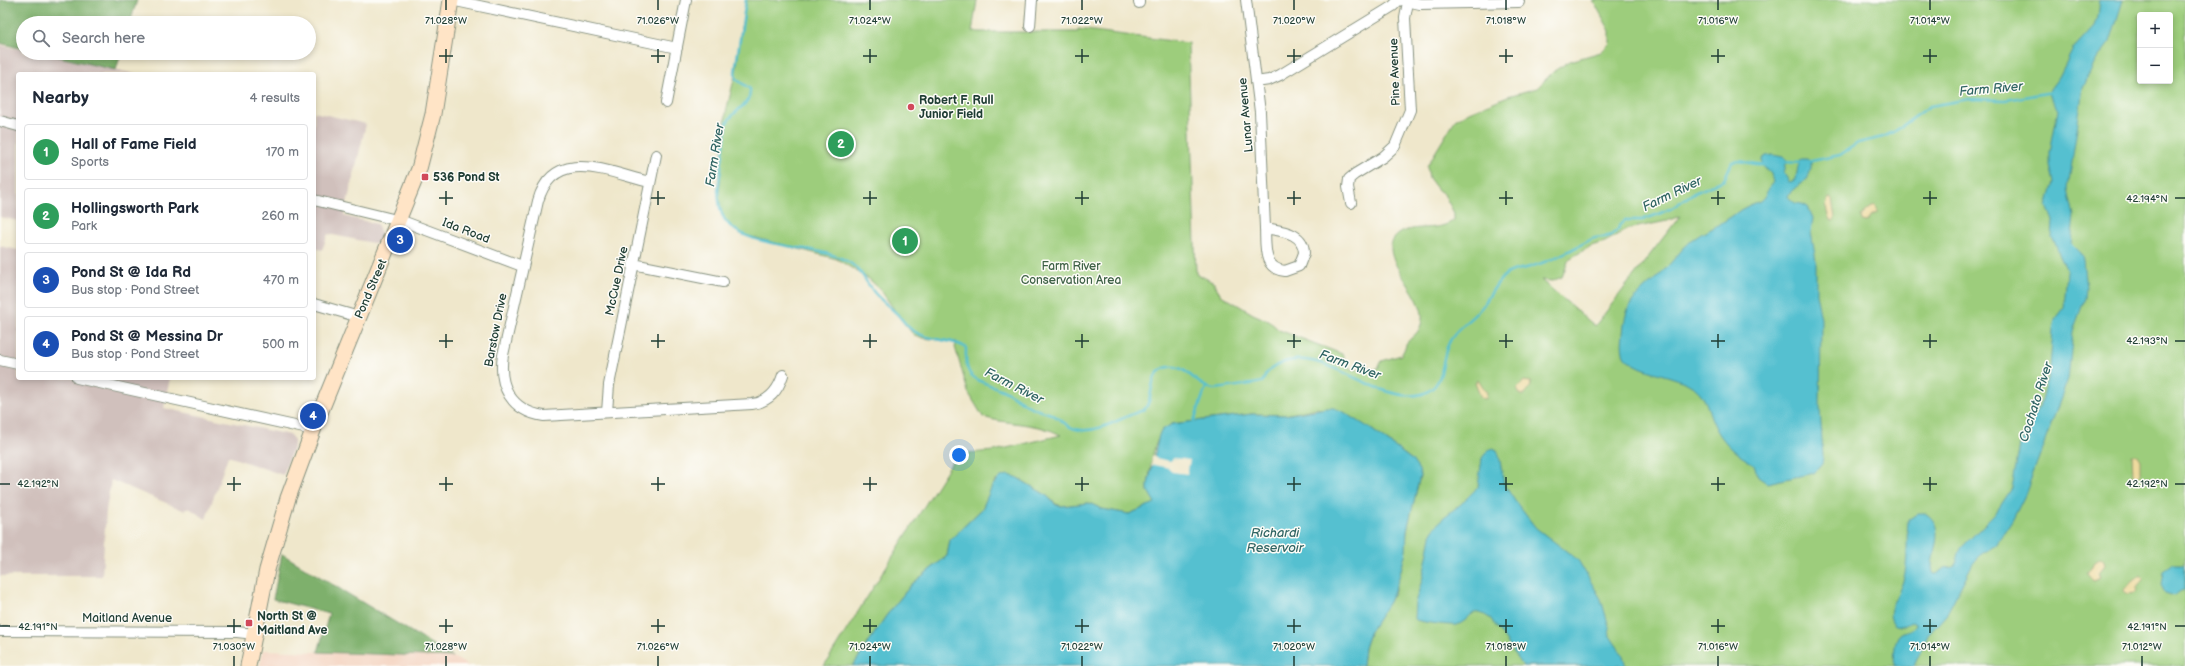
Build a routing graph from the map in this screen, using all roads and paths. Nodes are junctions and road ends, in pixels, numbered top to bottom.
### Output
1 (451, 0) edge
2 (686, 0) edge
3 (1032, 0) edge
4 (1246, 0) edge
5 (1403, 1) edge
6 (1519, 2) dead end
7 (1030, 26) dead end
8 (677, 48) junction
9 (1256, 82) junction
10 (666, 103) dead end
11 (0, 121) edge
12 (16, 125) edge
13 (656, 155) dead end
14 (650, 182) junction
15 (316, 200) edge
16 (1351, 203) dead end
17 (399, 220) junction
18 (1265, 228) junction
19 (633, 264) junction
20 (522, 266) junction
21 (724, 282) dead end
22 (316, 305) edge
23 (359, 317) junction
24 (0, 360) edge
25 (16, 364) edge
26 (782, 375) dead end
27 (86, 380) edge
28 (607, 412) junction
29 (313, 430) junction
30 (0, 631) edge
31 (254, 634) junction
32 (248, 666) edge

1 - 8 street
1 - 17 main road, Pond Street
2 - 8 street
3 - 7 street
4 - 9 street, Lunar Avenue
5 - 6 street
5 - 9 street
5 - 16 street, Pine Avenue
8 - 10 street
9 - 18 street, Lunar Avenue
11 - 12 street
13 - 14 street, McCue Drive
14 - 19 street, McCue Drive
14 - 20 street, Barstow Drive
15 - 17 street, Ida Road
17 - 20 street, Ida Road
17 - 23 main road, Pond Street
18 - 18 street, Lunar Avenue
19 - 21 street
19 - 28 street, McCue Drive
20 - 28 street, Barstow Drive
22 - 23 street
23 - 29 main road, Pond Street
24 - 25 street
26 - 28 street, Barstow Drive
27 - 29 street
29 - 31 main road, Pond Street
30 - 31 street, Maitland Avenue
31 - 32 main road, Pond Street

